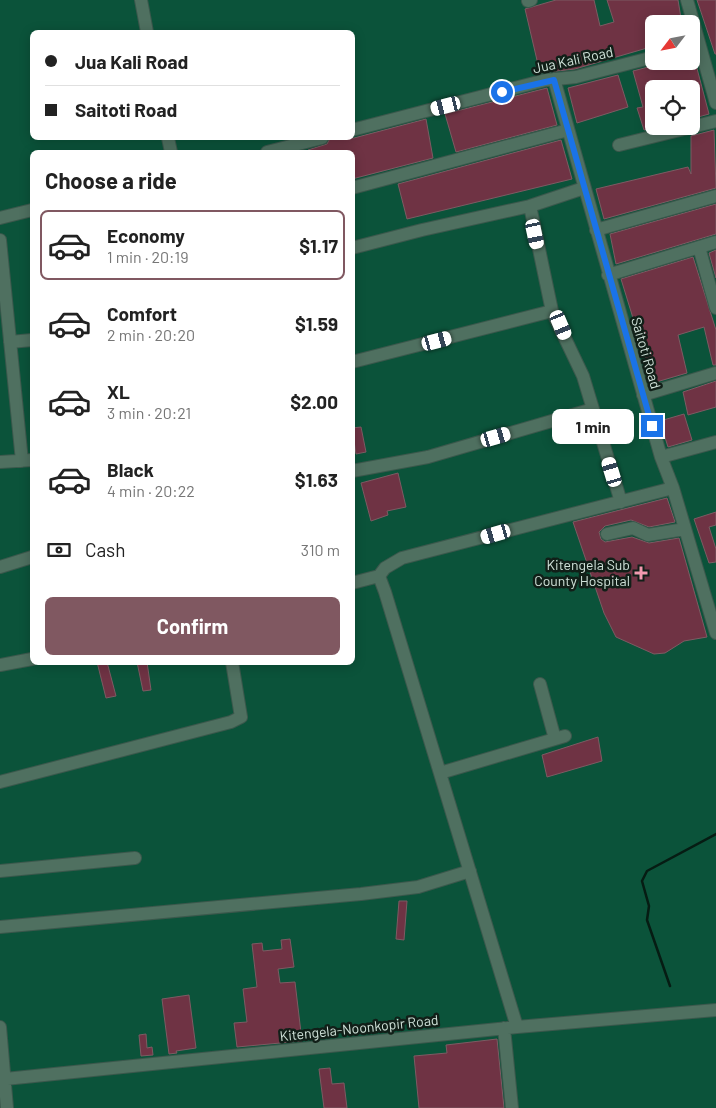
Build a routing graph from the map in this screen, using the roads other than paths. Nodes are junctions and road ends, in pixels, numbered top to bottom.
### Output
1 (141, 0) edge
2 (687, 0) edge
3 (147, 30) edge
4 (703, 49) edge
5 (645, 59) edge
6 (554, 80) junction
7 (716, 100) edge
8 (716, 121) edge
9 (355, 129) edge
10 (568, 130) junction
11 (316, 140) edge
12 (619, 145) dead end
13 (284, 150) edge
14 (355, 187) edge
15 (584, 188) junction
16 (716, 196) edge
17 (530, 206) junction
18 (30, 210) edge
19 (0, 218) edge
20 (596, 230) junction
21 (0, 240) edge
22 (716, 242) edge
23 (355, 247) edge
24 (699, 248) junction
25 (608, 274) junction
26 (716, 308) edge
27 (552, 311) junction
28 (30, 340) edge
29 (10, 342) junction
30 (355, 361) edge
31 (716, 373) edge
32 (643, 395) junction
33 (593, 410) junction
34 (716, 442) edge
35 (661, 457) junction
36 (27, 460) edge
37 (0, 462) edge
38 (355, 470) edge
39 (673, 488) junction
40 (621, 502) junction
41 (685, 529) junction
42 (607, 534) dead end
43 (30, 558) edge
44 (0, 567) edge
45 (380, 576) junction
46 (355, 582) edge
47 (716, 633) edge
48 (30, 658) edge
49 (0, 665) edge
50 (232, 665) edge
51 (540, 684) dead end
52 (440, 773) junction
53 (0, 782) edge
54 (135, 858) dead end
55 (0, 871) edge
56 (470, 871) junction
57 (0, 927) edge
58 (716, 1010) edge
59 (0, 1027) edge
60 (510, 1028) junction
61 (5, 1079) junction
62 (7, 1108) edge
63 (512, 1108) edge

1 - 3 street
2 - 4 street
4 - 7 street
5 - 6 street, Jua Kali Road
6 - 9 street, Jua Kali Road
6 - 10 street, Saitoti Road
8 - 12 street
10 - 14 street
10 - 15 street, Saitoti Road
11 - 13 street
15 - 17 street
15 - 20 street, Saitoti Road
16 - 20 street
17 - 23 street
17 - 27 street
18 - 19 street
20 - 25 street, Saitoti Road
21 - 29 street
22 - 24 street
24 - 25 street
24 - 26 street
25 - 32 street, Saitoti Road
27 - 30 street
27 - 33 street
28 - 29 street
29 - 36 street
31 - 32 street
32 - 35 street, Saitoti Road
33 - 38 street
33 - 40 street
34 - 35 street
35 - 39 street, Saitoti Road
36 - 37 street
39 - 40 street
39 - 41 street, Saitoti Road
40 - 45 street
41 - 42 street
41 - 47 street, Saitoti Road
43 - 44 street
45 - 46 street
45 - 52 street
48 - 49 street
50 - 53 street
51 - 52 street
52 - 56 street
54 - 55 street
56 - 57 street
56 - 60 street
58 - 60 street, Kitengela-Noonkopir Road
59 - 61 street
60 - 61 street, Kitengela-Noonkopir Road
60 - 63 street
61 - 62 street

